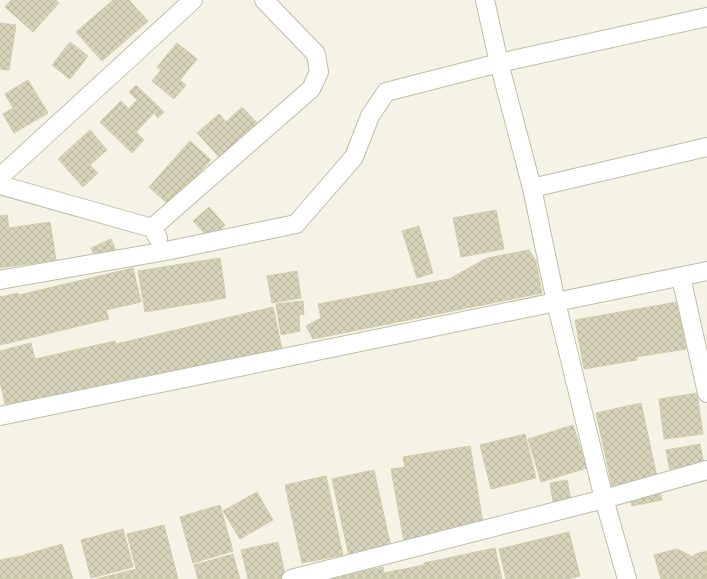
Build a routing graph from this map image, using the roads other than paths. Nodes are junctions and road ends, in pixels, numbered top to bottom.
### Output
1 (192, 0) edge
2 (264, 0) edge
3 (484, 0) edge
4 (707, 18) edge
5 (499, 63) junction
6 (707, 148) edge
7 (0, 177) edge
8 (0, 185) edge
9 (532, 188) junction
10 (152, 228) junction
11 (166, 251) junction
12 (707, 271) edge
13 (681, 277) junction
14 (0, 280) edge
15 (556, 302) junction
16 (707, 393) edge
17 (0, 416) edge
18 (707, 470) edge
19 (604, 499) junction
20 (291, 579) edge
21 (627, 579) edge

1 - 7 street
2 - 10 street
3 - 5 street
4 - 5 street
5 - 9 street
5 - 11 street
6 - 9 street
8 - 10 street
9 - 15 street
10 - 11 street
11 - 14 street
12 - 13 street
13 - 15 street
13 - 16 street
15 - 17 street
15 - 19 street
18 - 19 street
19 - 20 street
19 - 21 street

